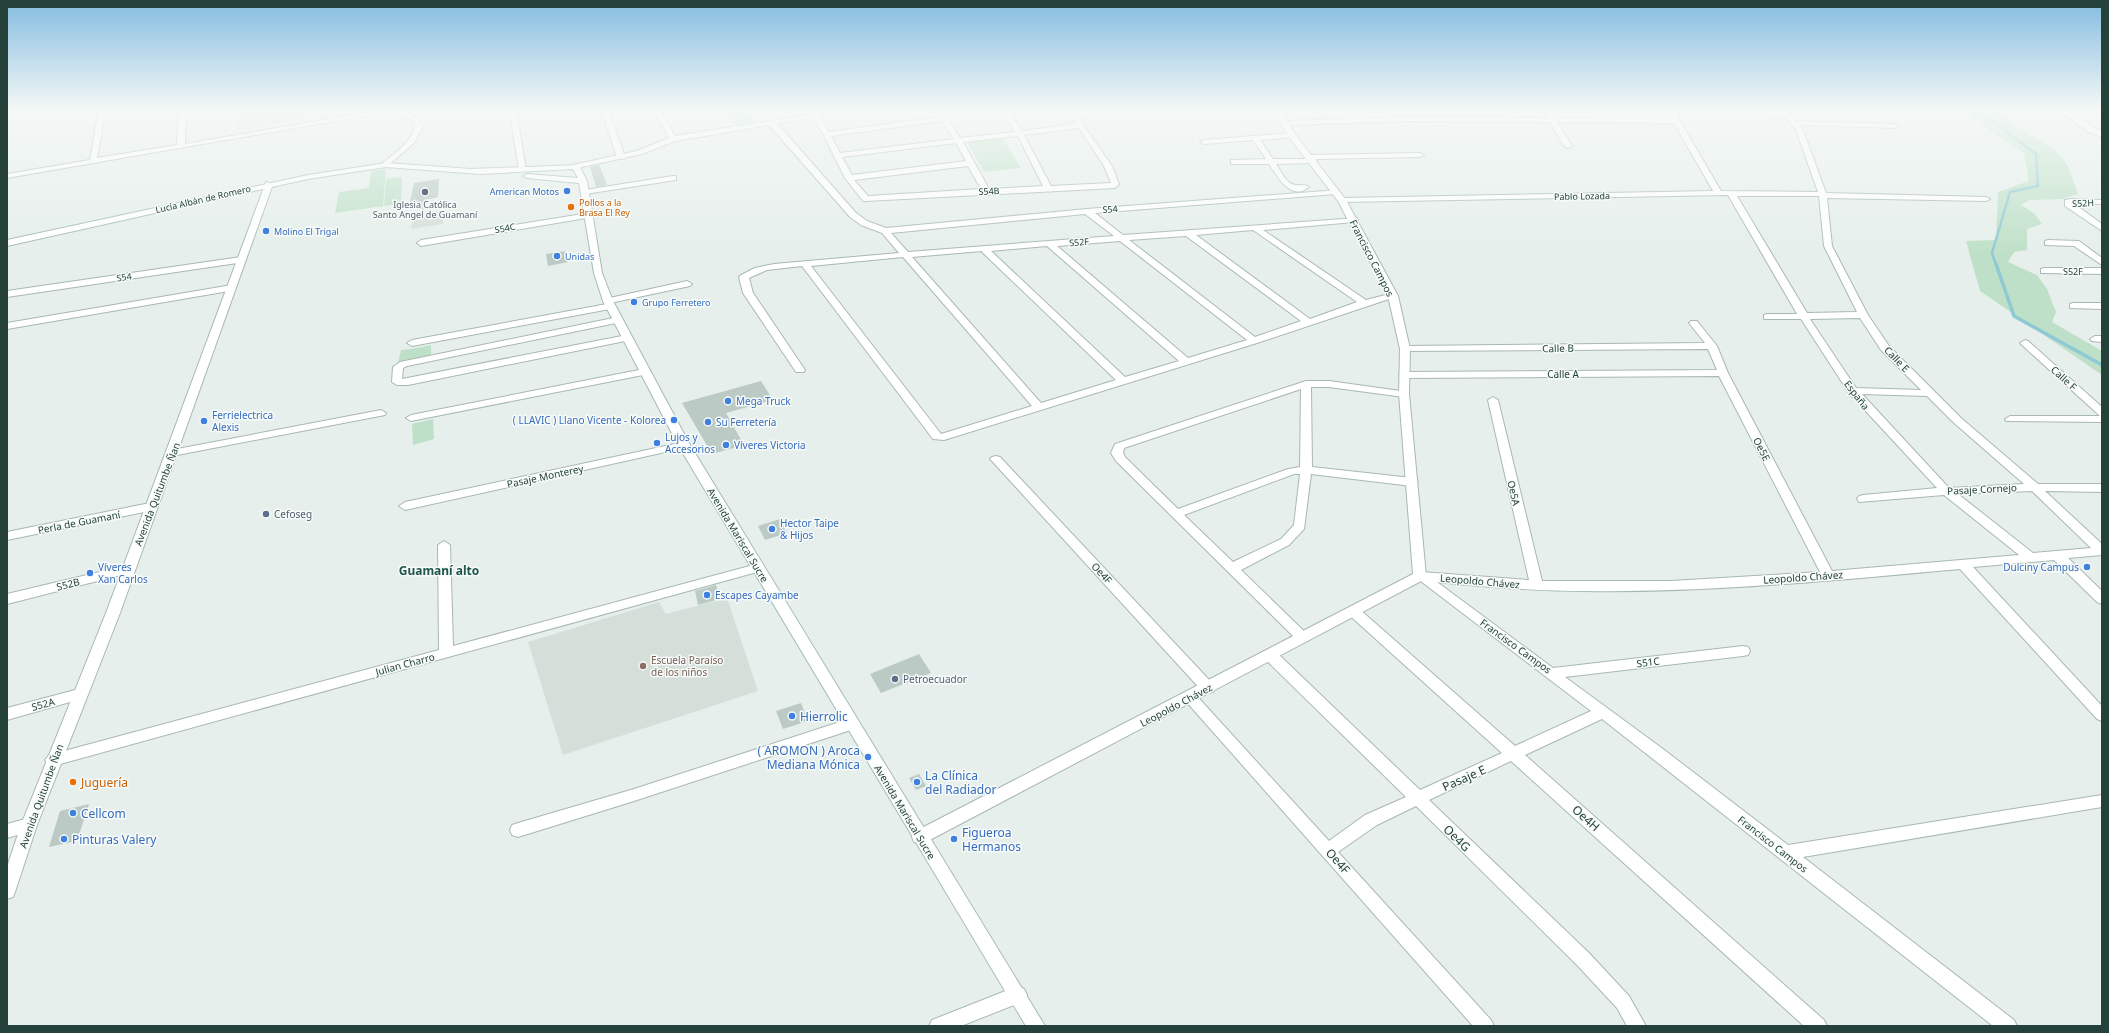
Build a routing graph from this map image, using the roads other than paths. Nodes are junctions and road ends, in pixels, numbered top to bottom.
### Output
1 (94, 157) edge
2 (120, 157) edge
3 (394, 157) edge
4 (521, 157) edge
5 (621, 157) edge
6 (802, 157) edge
7 (839, 157) edge
8 (967, 157) edge
9 (1034, 157) edge
10 (1102, 157) edge
11 (1269, 157) edge
12 (1350, 157) edge
13 (1697, 157) edge
14 (1809, 157) edge
15 (1311, 159) junction
16 (1272, 161) junction
17 (93, 162) junction
18 (1234, 162) dead end
19 (970, 163) junction
20 (386, 165) junction
21 (576, 167) junction
22 (523, 169) junction
23 (538, 169) junction
24 (472, 171) junction
25 (7, 176) edge
26 (532, 177) junction
27 (673, 178) dead end
28 (849, 178) junction
29 (269, 184) junction
30 (584, 187) junction
31 (1048, 189) junction
32 (986, 191) junction
33 (1336, 193) junction
34 (1718, 193) junction
35 (1731, 193) junction
36 (1823, 194) junction
37 (1986, 199) dead end
38 (2102, 202) edge
39 (1088, 210) junction
40 (589, 215) junction
41 (1354, 220) junction
42 (1255, 228) junction
43 (2102, 228) edge
44 (885, 231) junction
45 (1188, 234) junction
46 (1123, 239) junction
47 (7, 243) edge
48 (420, 243) dead end
49 (2048, 243) dead end
50 (1050, 244) junction
51 (985, 250) junction
52 (908, 256) junction
53 (241, 260) junction
54 (2102, 262) edge
55 (807, 264) junction
56 (2044, 271) dead end
57 (2102, 271) edge
58 (687, 284) dead end
59 (232, 288) junction
60 (7, 294) edge
61 (1393, 296) junction
62 (609, 303) junction
63 (1364, 303) junction
64 (2073, 306) dead end
65 (2102, 306) edge
66 (1863, 316) junction
67 (1767, 317) dead end
68 (1804, 317) junction
69 (618, 320) junction
70 (1308, 322) junction
71 (1694, 323) dead end
72 (7, 326) edge
73 (627, 338) junction
74 (1254, 341) junction
75 (412, 343) dead end
76 (2025, 343) dead end
77 (1712, 346) junction
78 (1405, 349) junction
79 (1186, 362) junction
80 (800, 370) dead end
81 (644, 372) junction
82 (1723, 373) junction
83 (1404, 375) junction
84 (1123, 381) junction
85 (1306, 384) junction
86 (1853, 391) junction
87 (1404, 394) junction
88 (1930, 394) junction
89 (1493, 400) dead end
90 (1038, 407) junction
91 (381, 413) dead end
92 (2102, 413) edge
93 (411, 418) dead end
94 (2010, 419) dead end
95 (2102, 419) edge
96 (684, 445) junction
97 (172, 453) junction
98 (996, 459) dead end
99 (1306, 470) junction
100 (1412, 482) junction
101 (2033, 486) junction
102 (2102, 488) edge
103 (1945, 490) junction
104 (1863, 499) dead end
105 (405, 506) dead end
106 (150, 507) junction
107 (1176, 514) junction
108 (7, 536) edge
109 (444, 545) dead end
110 (2102, 551) edge
111 (2058, 556) junction
112 (2031, 558) junction
113 (1962, 564) junction
114 (757, 568) junction
115 (129, 569) junction
116 (1233, 569) junction
117 (1420, 576) junction
118 (1828, 576) junction
119 (1536, 585) junction
120 (7, 599) edge
121 (2102, 599) edge
122 (1353, 612) junction
123 (1303, 638) junction
124 (1742, 651) dead end
125 (446, 653) junction
126 (1270, 655) junction
127 (1552, 673) junction
128 (1208, 688) junction
129 (80, 694) junction
130 (1190, 698) junction
131 (1603, 712) junction
132 (7, 714) edge
133 (2102, 715) edge
134 (852, 724) junction
135 (1515, 754) junction
136 (54, 760) junction
137 (1416, 799) junction
138 (2102, 801) edge
139 (29, 825) junction
140 (518, 830) dead end
141 (7, 831) edge
142 (920, 837) junction
143 (1328, 850) junction
144 (1784, 853) junction
145 (7, 892) edge
146 (1018, 995) junction
147 (938, 1026) edge
148 (1036, 1026) edge
149 (1486, 1026) edge
150 (1637, 1026) edge
151 (1818, 1026) edge
152 (2008, 1026) edge

1 - 17 street
2 - 17 street
3 - 20 street
4 - 22 street
5 - 21 street, Lucía Albán de Romero
6 - 44 street
7 - 28 street
8 - 19 street
9 - 31 street
10 - 31 street, S54B
11 - 16 street
12 - 15 street
13 - 34 street
14 - 36 street, Calle E
15 - 16 street
15 - 33 street, Francisco Campos
16 - 18 street
16 - 33 street
17 - 25 street
19 - 28 street
19 - 32 street
20 - 24 street, Lucía Albán de Romero
20 - 29 street, Lucía Albán de Romero
21 - 23 street, Lucía Albán de Romero
21 - 30 street, Avenida Mariscal Sucre
22 - 23 street, Lucía Albán de Romero
22 - 24 street, Lucía Albán de Romero
23 - 26 street
24 - 26 street, Lucía Albán de Romero
26 - 30 street, Lucía Albán de Romero
27 - 30 street, Lucía Albán de Romero
28 - 32 street, S54B
29 - 47 street, Lucía Albán de Romero
29 - 53 street, Avenida Quitumbe Ñan
30 - 40 street, Avenida Mariscal Sucre
31 - 32 street, S54B
33 - 34 street, Pablo Lozada
33 - 39 street, S54
33 - 41 street, Francisco Campos
34 - 35 street, Pablo Lozada
35 - 36 street, Pablo Lozada
35 - 68 street, España
36 - 37 street, Pablo Lozada
36 - 66 street, Calle E
38 - 43 street, S52H
39 - 44 street, S54
39 - 46 street
40 - 48 street, S54C
40 - 62 street, Avenida Mariscal Sucre
41 - 42 street, S52F
41 - 61 street, Francisco Campos
42 - 45 street, S52F
42 - 63 street
44 - 52 street
45 - 46 street, S52F
45 - 70 street
46 - 50 street, S52F
46 - 74 street
49 - 54 street
50 - 51 street, S52F
50 - 79 street
51 - 52 street, S52F
51 - 84 street
52 - 55 street, S52F
52 - 90 street
53 - 59 street, Avenida Quitumbe Ñan
53 - 60 street, S54
55 - 80 street, S52F
55 - 90 street
56 - 57 street, S52F
58 - 62 street
59 - 72 street
59 - 97 street, Avenida Quitumbe Ñan
61 - 63 street
61 - 78 street, Francisco Campos
62 - 69 street, Avenida Mariscal Sucre
62 - 75 street
63 - 70 street
64 - 65 street
66 - 68 street
66 - 88 street, Calle E
67 - 68 street
68 - 86 street, España
69 - 73 street, Avenida Mariscal Sucre
69 - 73 street
70 - 74 street
71 - 77 street, Oe5E
73 - 81 street, Avenida Mariscal Sucre
74 - 79 street
76 - 92 street, Calle F
77 - 78 street, Calle B
77 - 82 street, Oe5E
78 - 83 street, Francisco Campos
79 - 84 street
81 - 93 street
81 - 96 street, Avenida Mariscal Sucre
82 - 83 street, Calle A
82 - 118 street, Oe5E
83 - 87 street, Francisco Campos
84 - 90 street
85 - 87 street
85 - 99 street
85 - 107 street
86 - 88 street
86 - 103 street, España
87 - 100 street, Francisco Campos
88 - 101 street, Calle E
89 - 119 street, Oe5A
91 - 97 street
94 - 95 street
96 - 105 street, Pasaje Monterey
96 - 114 street, Avenida Mariscal Sucre
97 - 106 street, Avenida Quitumbe Ñan
98 - 128 street, Oe4F
99 - 100 street
99 - 107 street
99 - 116 street
100 - 117 street, Francisco Campos
101 - 102 street, Pasaje Cornejo
101 - 103 street, Pasaje Cornejo
101 - 110 street, Calle E
103 - 104 street, Pasaje Cornejo
103 - 112 street, España
106 - 108 street, Perla de Guamaní
106 - 115 street, Avenida Quitumbe Ñan
107 - 116 street
109 - 125 street
110 - 111 street, Leopoldo Chávez
111 - 112 street, Leopoldo Chávez
111 - 121 street
112 - 113 street, Leopoldo Chávez
113 - 118 street, Leopoldo Chávez
113 - 133 street
114 - 125 street, Julian Charro
114 - 134 street, Avenida Mariscal Sucre
115 - 120 street, S52B
115 - 129 street, Avenida Quitumbe Ñan
116 - 123 street
117 - 119 street, Leopoldo Chávez
117 - 122 street, Leopoldo Chávez
117 - 127 street, Francisco Campos
118 - 119 street, Leopoldo Chávez
122 - 123 street, Leopoldo Chávez
122 - 135 street, Oe4H
123 - 126 street, Leopoldo Chávez
124 - 127 street, S51C
125 - 136 street, Julian Charro
126 - 128 street, Leopoldo Chávez
126 - 137 street, Oe4G
127 - 131 street, Francisco Campos
128 - 130 street, Leopoldo Chávez
129 - 132 street, S52A
129 - 136 street, Avenida Quitumbe Ñan
130 - 142 street, Leopoldo Chávez
130 - 143 street, Oe4F
131 - 135 street, Pasaje E
131 - 144 street, Francisco Campos
134 - 140 street
134 - 142 street, Avenida Mariscal Sucre
135 - 137 street, Pasaje E
135 - 151 street, Oe4H
136 - 139 street, Avenida Quitumbe Ñan
137 - 143 street, Pasaje E
137 - 150 street, Oe4G
138 - 144 street
139 - 141 street
139 - 145 street, Avenida Quitumbe Ñan
142 - 146 street, Avenida Mariscal Sucre
143 - 149 street, Oe4F
144 - 152 street, Francisco Campos
146 - 147 street
146 - 148 street, Avenida Mariscal Sucre

